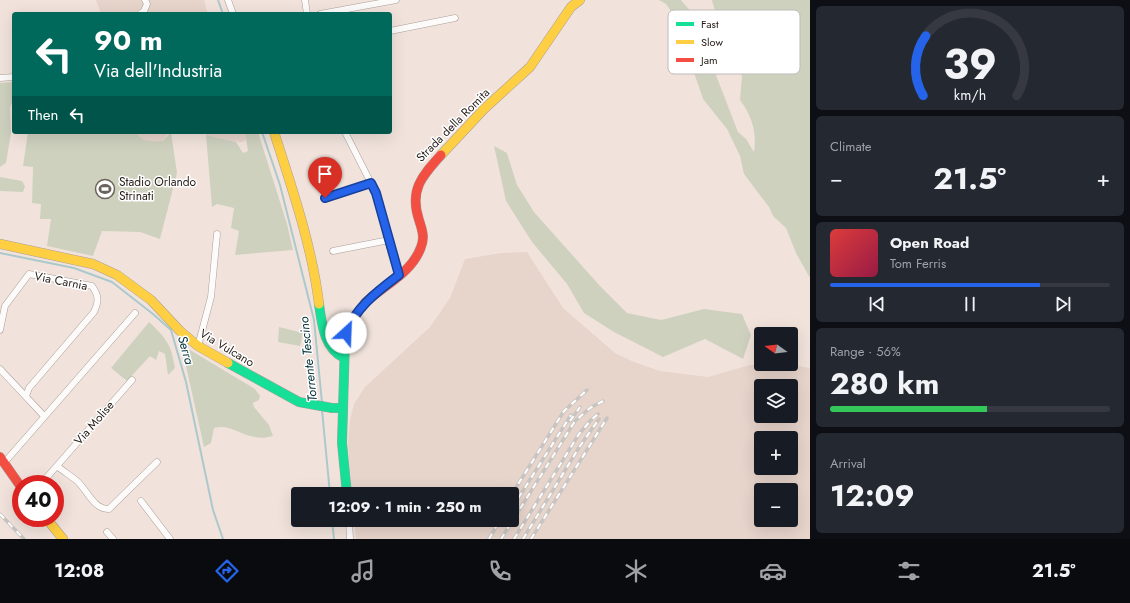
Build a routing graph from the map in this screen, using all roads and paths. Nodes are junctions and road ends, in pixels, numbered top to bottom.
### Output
1 (145, 0) edge
2 (228, 0) edge
3 (305, 0) edge
4 (396, 0) edge
5 (580, 0) edge
6 (143, 12) edge
7 (232, 12) edge
8 (307, 12) edge
9 (331, 12) edge
10 (455, 18) dead end
11 (392, 31) edge
12 (12, 77) edge
13 (0, 78) edge
14 (275, 134) edge
15 (346, 134) edge
16 (371, 183) junction
17 (325, 198) dead end
18 (217, 234) dead end
19 (389, 240) junction
20 (0, 244) edge
21 (333, 251) dead end
22 (399, 275) junction
23 (135, 313) dead end
24 (0, 330) edge
25 (198, 346) junction
26 (344, 358) junction
27 (0, 369) edge
28 (132, 380) dead end
29 (26, 396) junction
30 (343, 408) junction
31 (44, 416) junction
32 (2, 460) edge
33 (157, 462) dead end
34 (57, 466) junction
35 (13, 475) edge
36 (49, 475) edge
37 (346, 487) edge
38 (141, 501) dead end
39 (53, 527) edge
40 (349, 527) edge
41 (107, 532) dead end
42 (63, 539) edge
43 (113, 539) edge
44 (170, 539) edge
45 (350, 539) edge

1 - 6 street
2 - 7 street
3 - 8 street
4 - 9 street
5 - 22 street, Strada della Romita
10 - 11 street
12 - 13 street
14 - 26 street
15 - 16 street
16 - 17 street
16 - 19 street
18 - 25 street
19 - 21 street
19 - 22 street
20 - 25 street, Via Vulcano
22 - 26 street, Strada della Romita
23 - 31 street
24 - 29 street, Via Carnia
25 - 30 street, Via Vulcano
26 - 30 street, Strada della Romita
27 - 29 street
28 - 34 street, Via Molise
29 - 31 street
30 - 37 street, Strada della Romita
31 - 32 street
32 - 35 street
33 - 34 street
34 - 36 street, Via Molise
38 - 44 street
39 - 42 street
40 - 45 street
41 - 43 street

